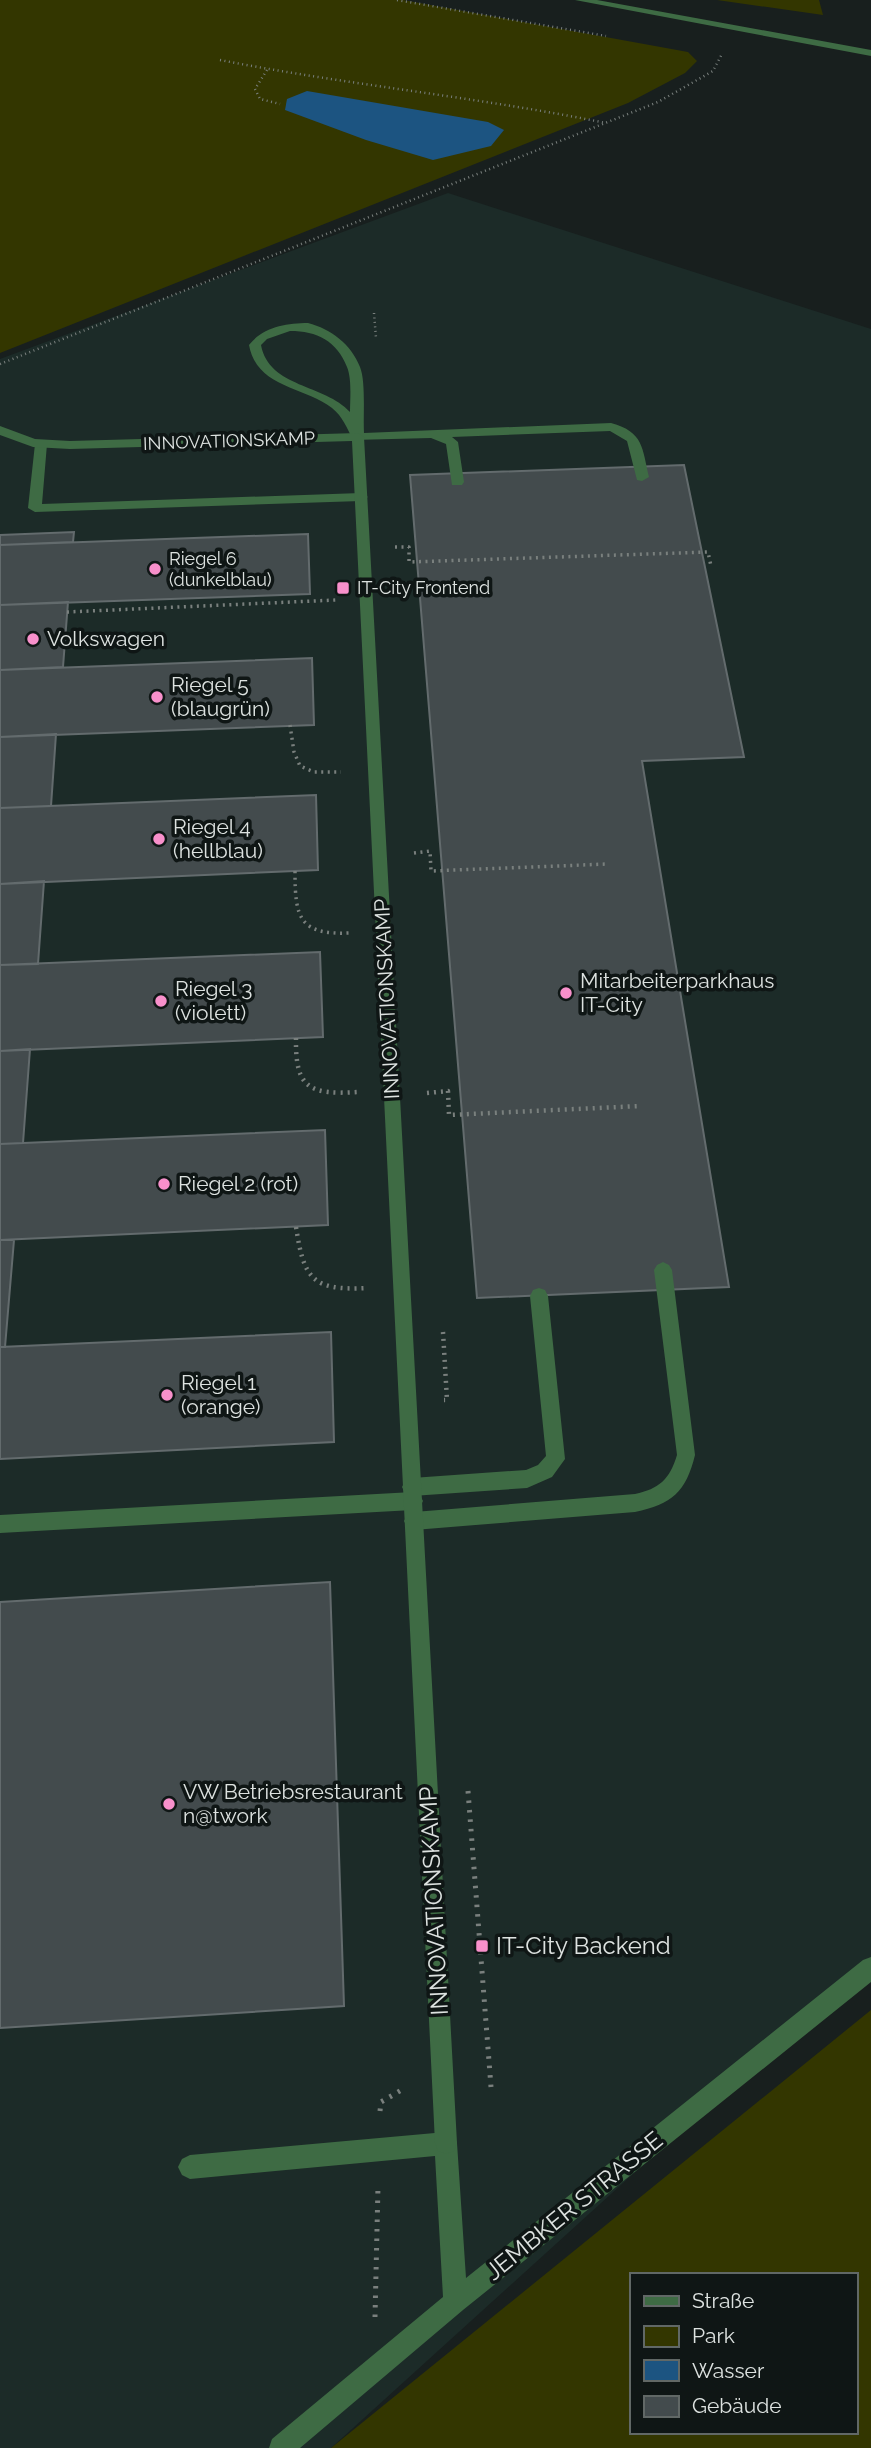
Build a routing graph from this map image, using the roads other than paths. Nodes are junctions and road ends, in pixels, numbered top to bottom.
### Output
1 (580, 0) edge
2 (871, 53) edge
3 (0, 430) edge
4 (421, 434) junction
5 (358, 437) junction
6 (41, 444) junction
7 (642, 477) dead end
8 (457, 482) dead end
9 (361, 497) junction
10 (663, 1270) dead end
11 (539, 1296) dead end
12 (412, 1494) junction
13 (414, 1521) junction
14 (0, 1524) edge
15 (871, 1968) edge
16 (446, 2143) junction
17 (190, 2167) dead end
18 (455, 2302) junction
19 (281, 2448) edge

1 - 2 street
3 - 6 street, INNOVATIONSKAMP
4 - 5 street
4 - 7 street
4 - 8 street
5 - 5 street
5 - 6 street, INNOVATIONSKAMP
5 - 9 street, INNOVATIONSKAMP
6 - 9 street
9 - 12 street, INNOVATIONSKAMP
10 - 13 street
11 - 12 street
12 - 13 street, INNOVATIONSKAMP
12 - 14 street
13 - 16 street, INNOVATIONSKAMP
15 - 18 street, JEMBKER STRASSE
16 - 17 street
16 - 18 street, INNOVATIONSKAMP
18 - 19 street, JEMBKER STRASSE

